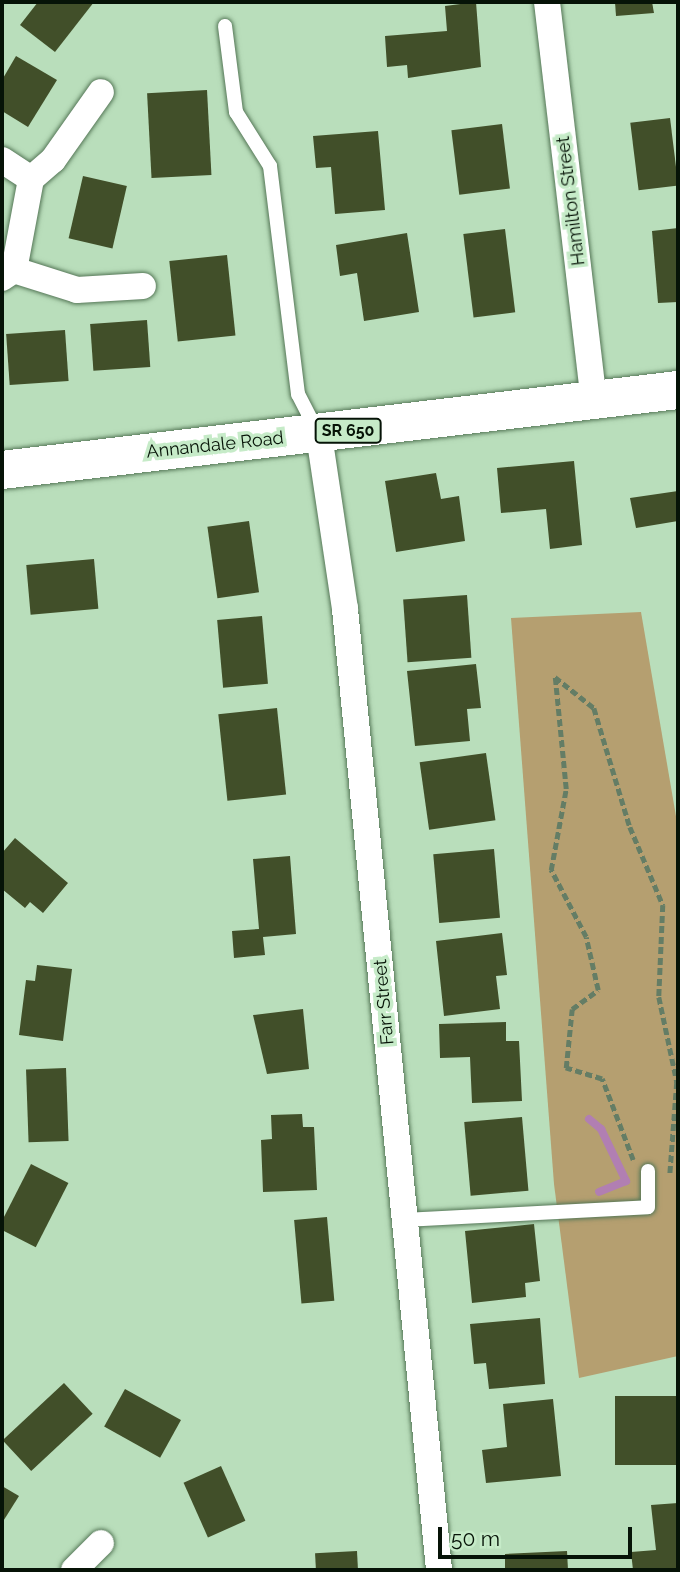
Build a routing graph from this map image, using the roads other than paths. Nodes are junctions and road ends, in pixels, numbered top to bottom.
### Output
1 (547, 2) edge
2 (225, 26) dead end
3 (101, 92) dead end
4 (2, 160) edge
5 (31, 179) junction
6 (8, 274) edge
7 (143, 286) dead end
8 (678, 390) edge
9 (594, 400) junction
10 (319, 435) junction
11 (2, 470) edge
12 (648, 1171) road end
13 (404, 1220) junction
14 (101, 1543) dead end
15 (74, 1570) edge
16 (439, 1570) edge

1 - 9 street, Hamilton Street
2 - 10 lane
3 - 5 street
4 - 5 street
5 - 6 street
6 - 7 street
8 - 9 main road, Annandale Road / SR 650
9 - 10 main road, Annandale Road / SR 650
10 - 11 main road, Annandale Road / SR 650
10 - 13 street, Farr Street
12 - 13 lane
13 - 16 street, Farr Street
14 - 15 street

